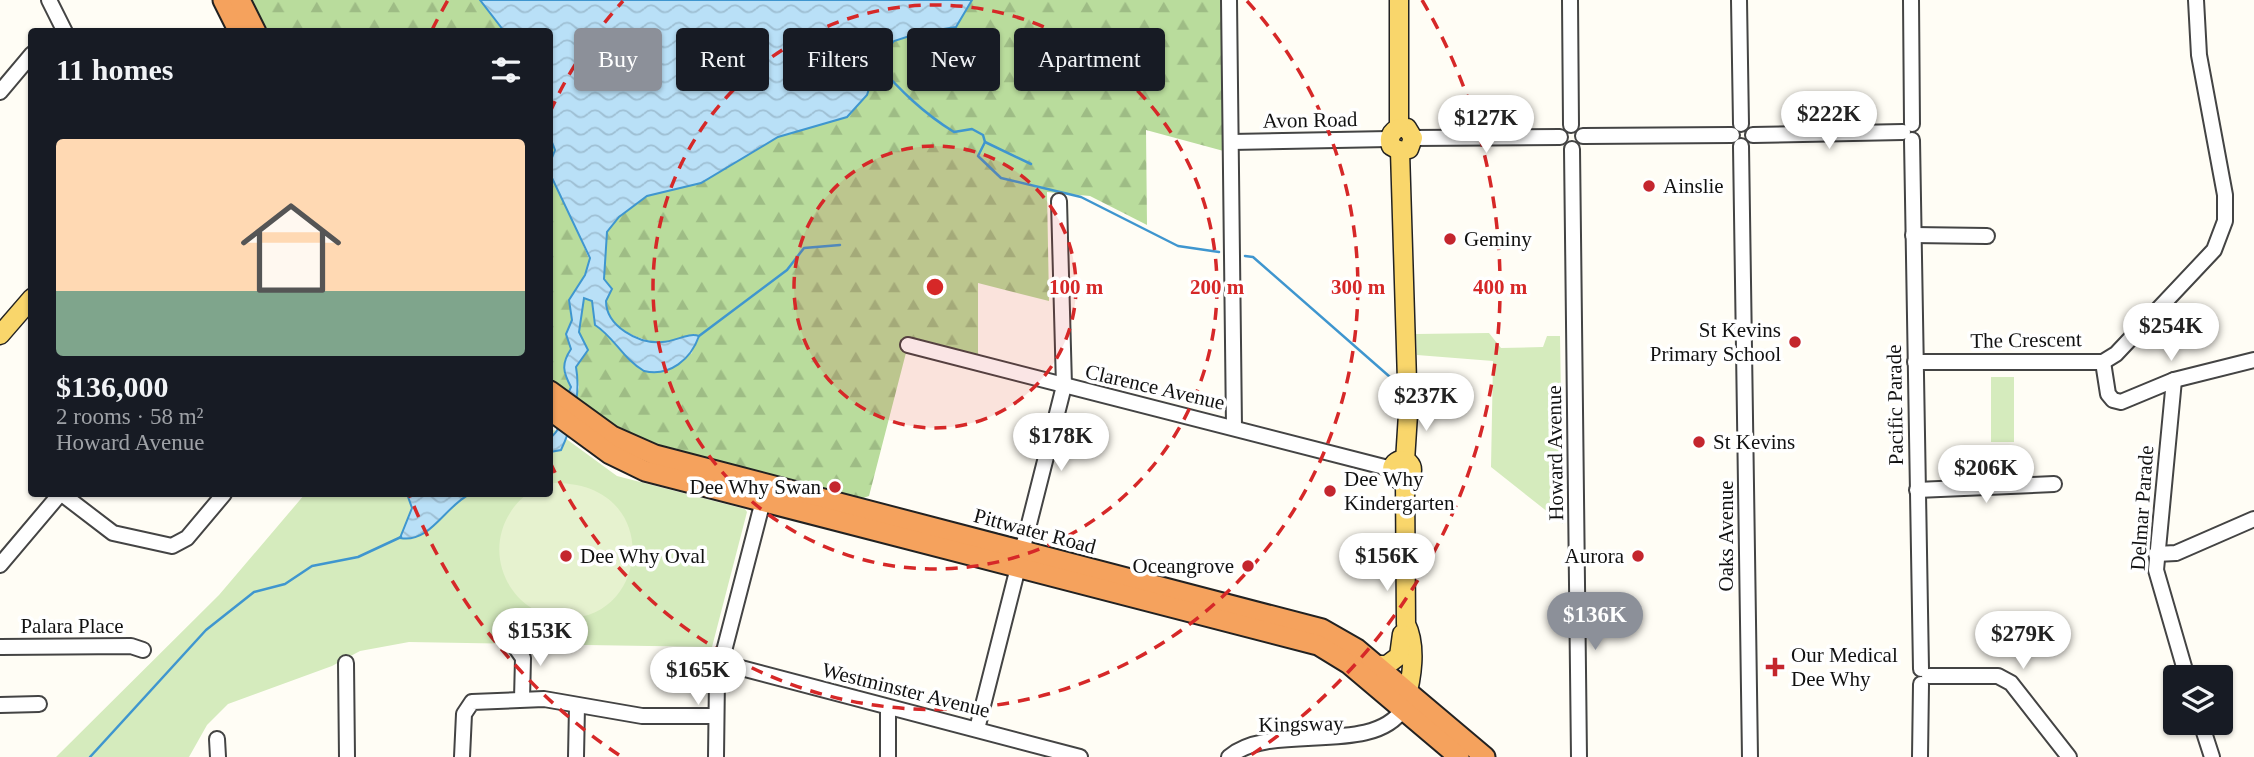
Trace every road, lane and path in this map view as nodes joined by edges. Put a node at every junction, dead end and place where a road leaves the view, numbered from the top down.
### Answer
1 (49, 0) edge
2 (223, 0) edge
3 (240, 0) edge
4 (1229, 0) edge
5 (1399, 0) edge
6 (1570, 0) edge
7 (1739, 0) edge
8 (1911, 0) edge
9 (2196, 0) edge
10 (58, 28) edge
11 (237, 28) edge
12 (254, 28) edge
13 (28, 59) edge
14 (0, 92) edge
15 (1571, 125) junction
16 (1909, 132) junction
17 (1738, 135) junction
18 (1583, 136) junction
19 (1560, 137) junction
20 (1400, 139) junction
21 (1231, 142) junction
22 (1572, 149) junction
23 (1059, 201) dead end
24 (1913, 235) junction
25 (1987, 236) dead end
26 (28, 303) edge
27 (0, 335) edge
28 (908, 345) dead end
29 (2254, 360) edge
30 (1915, 362) junction
31 (2104, 362) junction
32 (2175, 380) junction
33 (1064, 386) junction
34 (555, 405) edge
35 (1234, 427) junction
36 (1401, 470) junction
37 (2054, 484) dead end
38 (1917, 490) junction
39 (765, 493) junction
40 (58, 497) edge
41 (65, 497) edge
42 (221, 497) edge
43 (2254, 519) edge
44 (2157, 554) junction
45 (1021, 559) junction
46 (0, 565) edge
47 (1406, 624) junction
48 (0, 647) edge
49 (516, 648) dead end
50 (143, 650) dead end
51 (346, 663) dead end
52 (722, 663) junction
53 (1377, 665) junction
54 (2183, 665) edge
55 (1924, 676) junction
56 (523, 699) junction
57 (1406, 700) junction
58 (39, 704) dead end
59 (0, 705) edge
60 (577, 706) junction
61 (888, 708) junction
62 (715, 716) junction
63 (977, 729) junction
64 (2205, 735) edge
65 (217, 738) dead end
66 (1057, 754) edge
67 (218, 757) edge
68 (346, 757) edge
69 (463, 757) edge
70 (576, 757) edge
71 (716, 757) edge
72 (888, 757) edge
73 (1080, 757) edge
74 (1229, 757) edge
75 (1459, 757) edge
76 (1485, 757) edge
77 (1579, 757) edge
78 (1750, 757) edge
79 (1920, 757) edge
80 (2069, 757) edge
81 (2212, 757) edge

1 - 10 street
2 - 11 highway
3 - 12 highway
4 - 21 street
5 - 20 main road
6 - 15 street
7 - 17 street, Oaks Avenue
8 - 16 street, Pacific Parade
9 - 31 street, The Crescent
13 - 14 street
15 - 18 street
15 - 19 street
16 - 17 street
16 - 24 street, Pacific Parade
17 - 18 street
17 - 78 street, Oaks Avenue
18 - 22 street
19 - 20 street, Avon Road
19 - 22 street
20 - 21 street, Avon Road
20 - 36 main road
21 - 35 street
22 - 77 street, Howard Avenue
23 - 33 street
24 - 25 street
24 - 30 street, Pacific Parade
26 - 27 main road
28 - 33 street, Clarence Avenue
29 - 32 street
30 - 31 street, The Crescent
30 - 38 street, Pacific Parade
31 - 32 street
32 - 44 street, Delmar Parade
33 - 35 street, Clarence Avenue
33 - 45 street
34 - 39 highway, Pittwater Road
35 - 36 street, Clarence Avenue
36 - 47 main road
37 - 38 street
38 - 55 street, Pacific Parade
39 - 45 highway, Pittwater Road
39 - 52 street
40 - 46 street
41 - 42 street
43 - 44 street
44 - 54 street, Delmar Parade
45 - 53 highway, Pittwater Road
45 - 57 highway, Pittwater Road
45 - 63 street
47 - 53 main road
47 - 57 main road
48 - 50 street, Palara Place
49 - 56 street
51 - 68 street
52 - 61 street, Westminster Avenue
52 - 62 street
53 - 57 highway, Pittwater Road
55 - 79 street, Pacific Parade
55 - 80 street
56 - 60 street
56 - 69 street
57 - 74 street, Kingsway
57 - 75 highway, Pittwater Road
57 - 76 highway, Pittwater Road
58 - 59 street
60 - 62 street
60 - 70 street
61 - 63 street, Westminster Avenue
61 - 72 street
62 - 71 street
63 - 66 street, Westminster Avenue
64 - 81 street
65 - 67 street
66 - 73 street, Westminster Avenue

